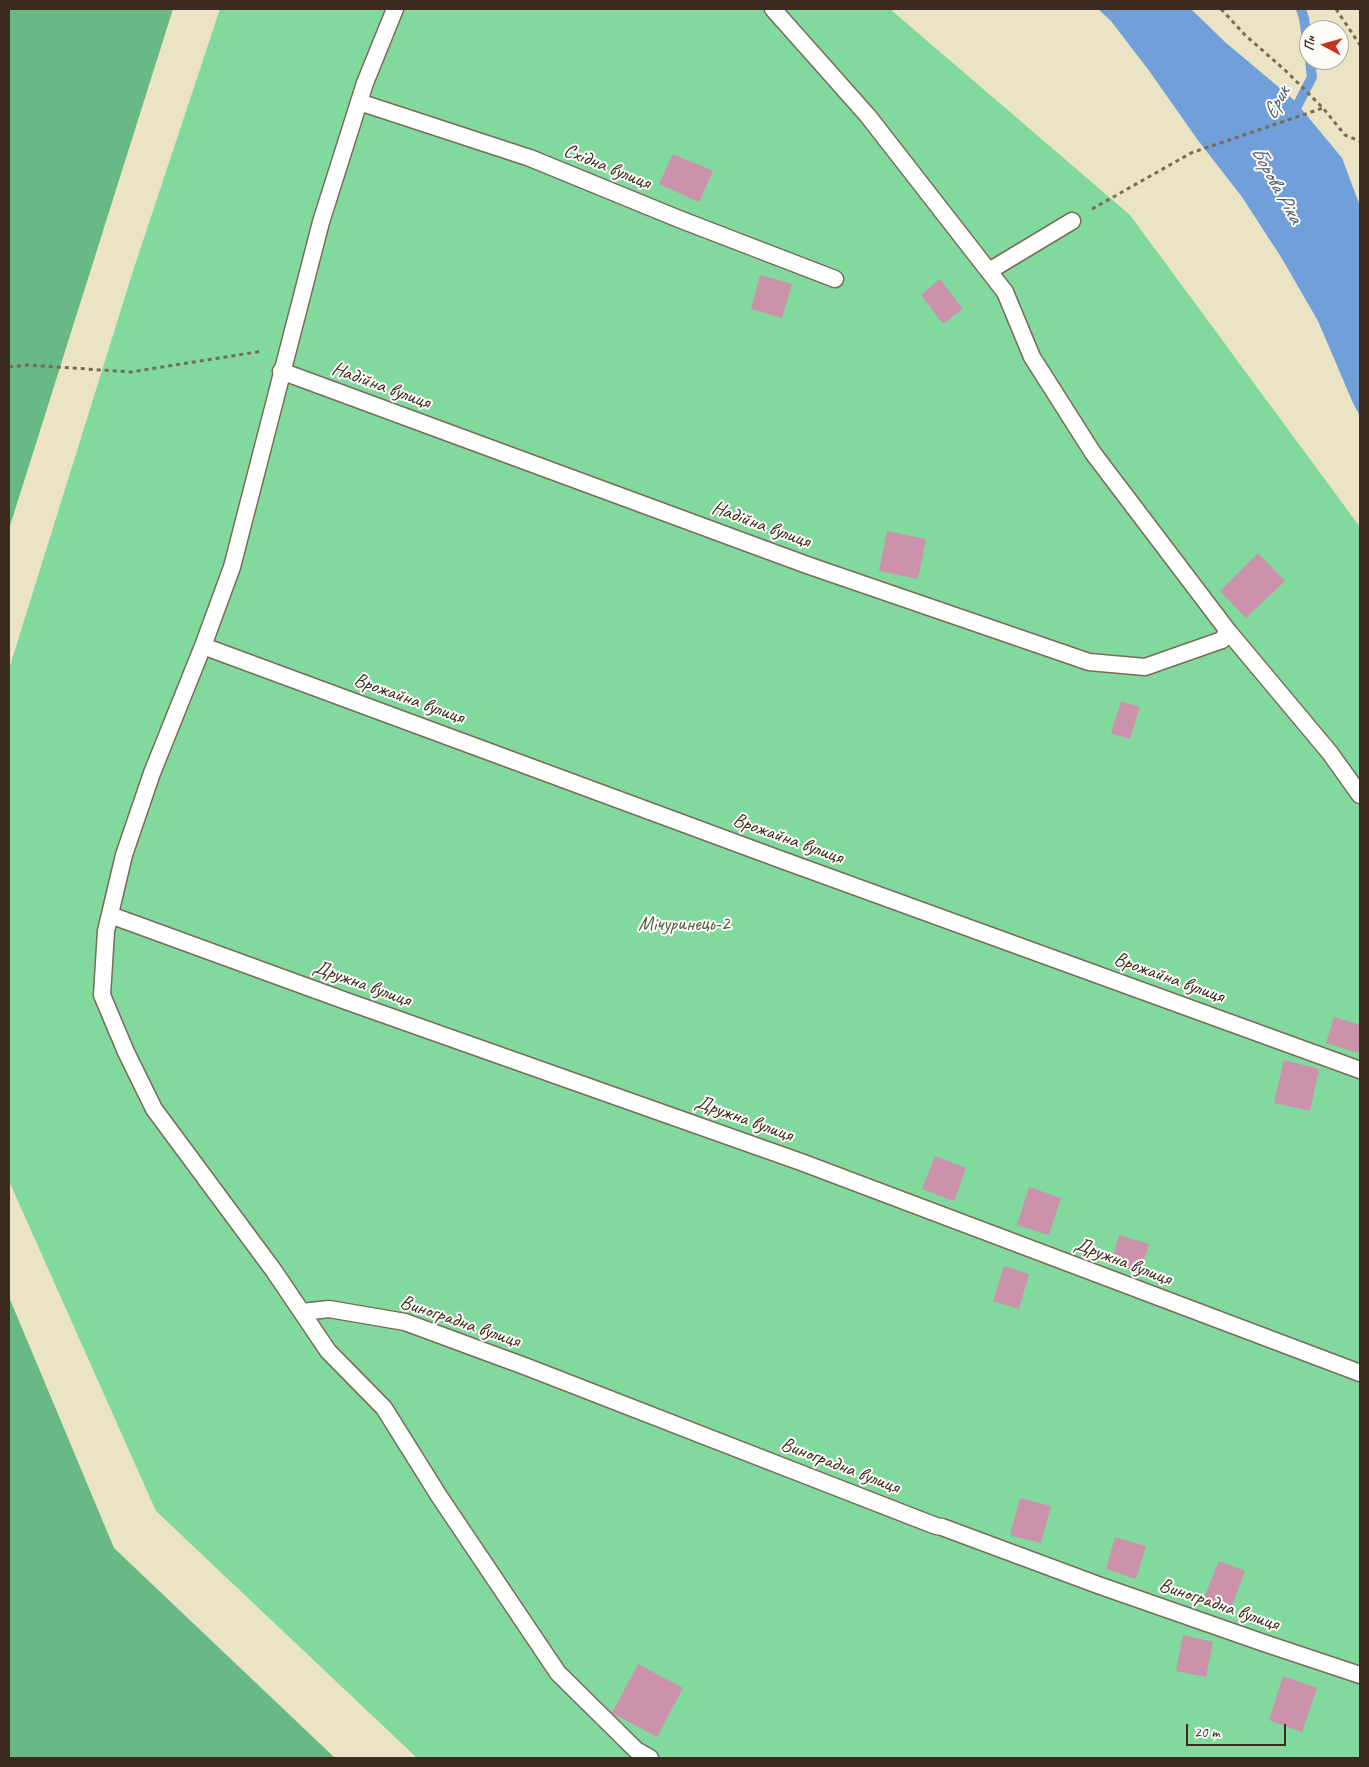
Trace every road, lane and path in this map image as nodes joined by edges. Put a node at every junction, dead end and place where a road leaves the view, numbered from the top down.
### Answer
1 (395, 9) edge
2 (773, 9) edge
3 (1222, 9) edge
4 (1336, 9) edge
5 (1360, 45) edge
6 (359, 102) junction
7 (1324, 108) junction
8 (1360, 141) edge
9 (1072, 221) joint
10 (989, 271) junction
11 (835, 279) dead end
12 (288, 347) junction
13 (9, 367) edge
14 (281, 371) junction
15 (1228, 631) junction
16 (203, 646) junction
17 (1360, 794) edge
18 (110, 915) junction
19 (1360, 1070) edge
20 (302, 1312) junction
21 (1360, 1373) edge
22 (1360, 1675) edge
23 (650, 1758) edge

1 - 6 lane
2 - 10 lane
3 - 7 path
4 - 5 path
6 - 11 lane, Східна вулиця
6 - 12 lane
7 - 8 path
7 - 9 path
9 - 10 lane
10 - 15 lane
12 - 13 path
12 - 14 lane
14 - 15 lane, Надійна вулиця
14 - 16 lane
15 - 17 lane
16 - 18 lane
16 - 19 lane, Врожайна вулиця
18 - 20 lane
18 - 21 lane, Дружна вулиця
20 - 22 lane, Виноградна вулиця
20 - 23 lane

